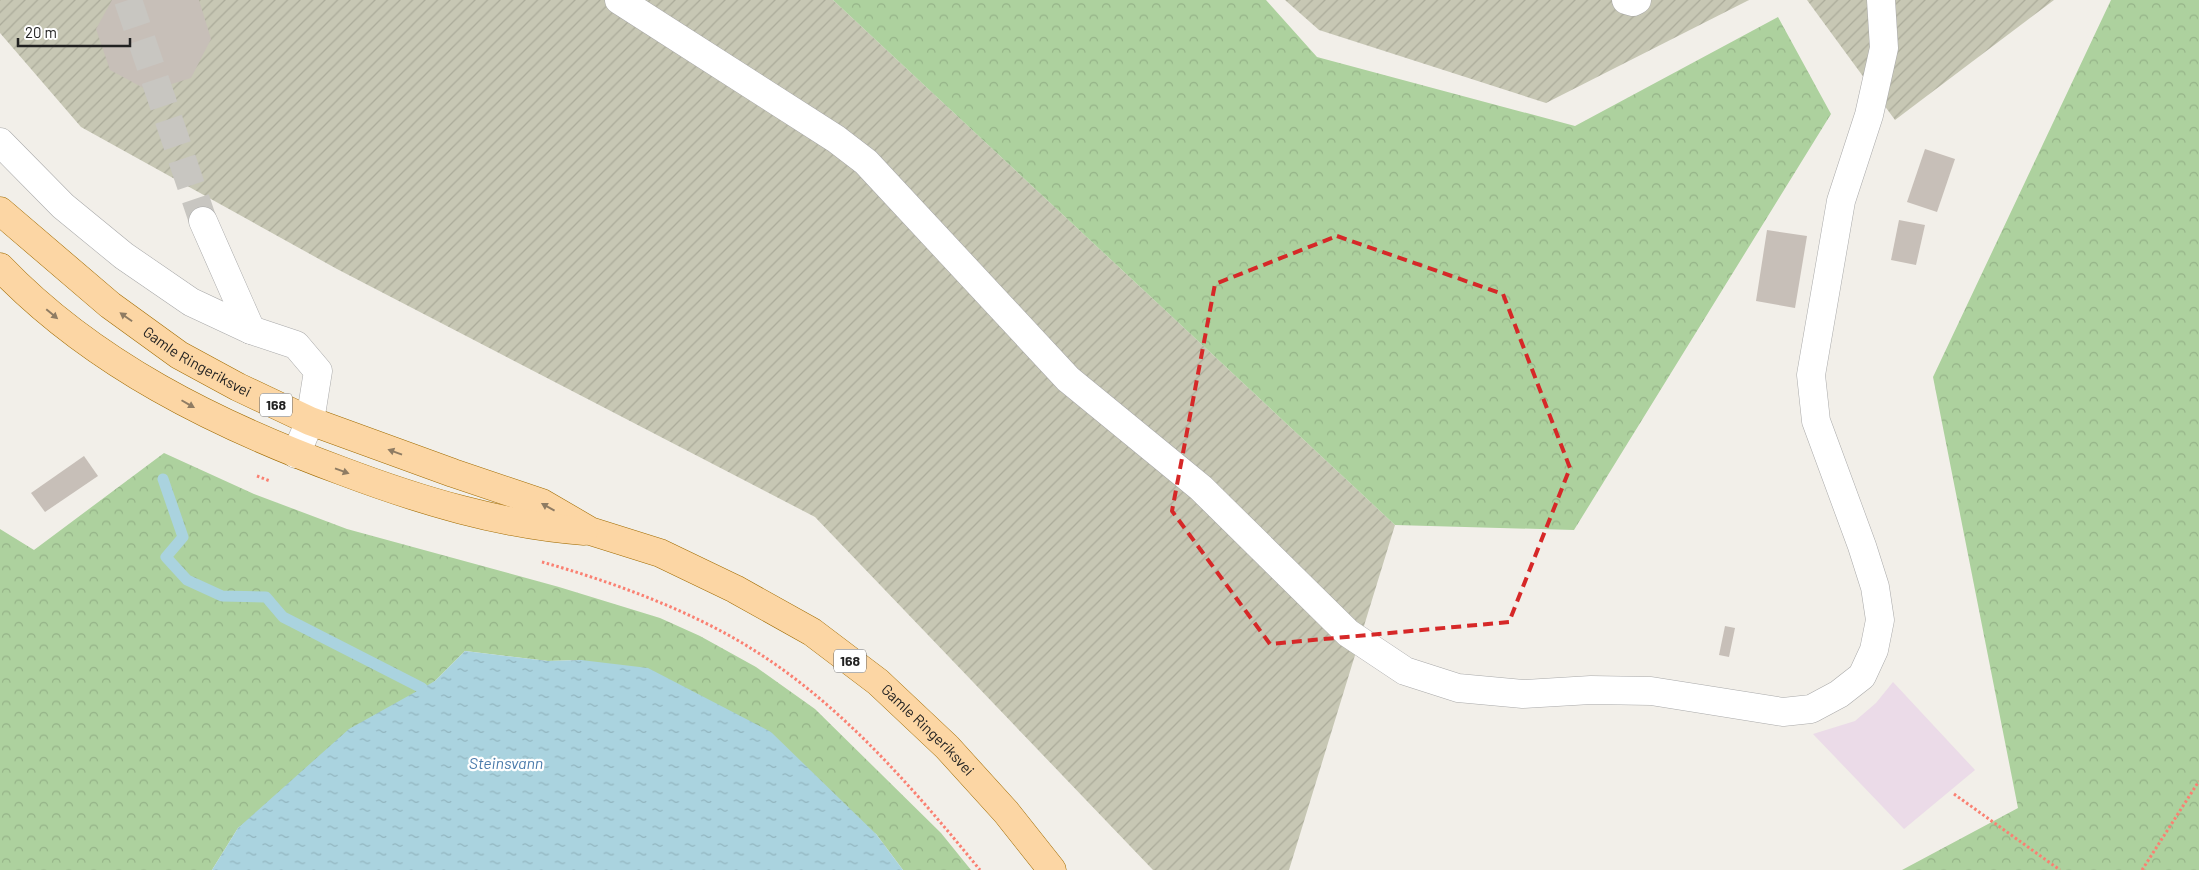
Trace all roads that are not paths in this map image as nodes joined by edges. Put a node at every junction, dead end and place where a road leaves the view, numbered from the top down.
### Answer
1 (619, 0) edge
2 (1626, 0) edge
3 (1637, 0) edge
4 (1881, 0) edge
5 (0, 142) edge
6 (0, 212) edge
7 (203, 220) tunnel mouth
8 (0, 267) edge
9 (251, 330) junction
10 (310, 421) junction
11 (296, 454) junction
12 (590, 531) junction
13 (1052, 870) edge

1 - 4 lane
2 - 3 lane
5 - 9 lane
10 -> 6 main road, Gamle Ringeriksvei / 168
7 - 9 lane
8 -> 11 main road, Gamle Ringeriksvei / 168
9 - 10 lane
10 - 11 lane
12 -> 10 main road, Gamle Ringeriksvei / 168
11 -> 12 main road, Gamle Ringeriksvei / 168
12 - 13 main road, Gamle Ringeriksvei / 168

